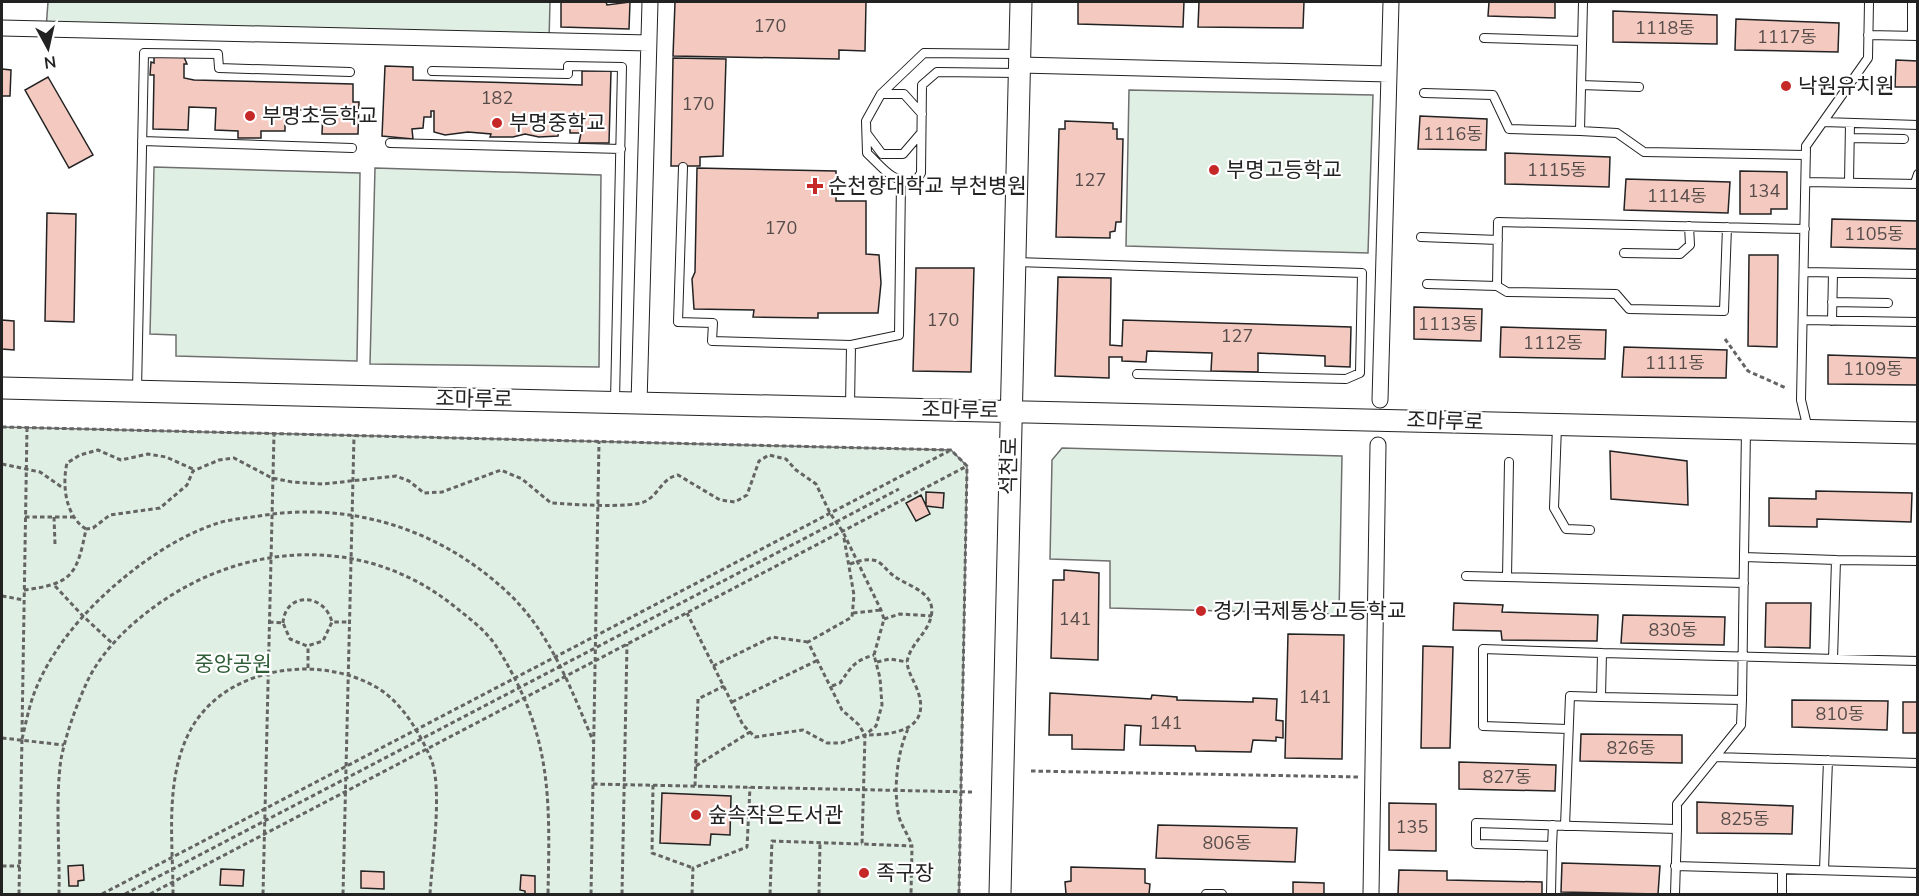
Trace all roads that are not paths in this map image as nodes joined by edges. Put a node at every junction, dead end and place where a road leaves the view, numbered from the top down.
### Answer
1 (650, 2) edge
2 (1022, 2) edge
3 (1391, 2) edge
4 (1583, 2) edge
5 (1869, 2) edge
6 (1912, 2) edge
7 (1915, 20) edge
8 (2, 28) edge
9 (1868, 35) junction
10 (1915, 36) edge
11 (1484, 38) dead end
12 (1582, 41) junction
13 (649, 44) junction
14 (1020, 64) junction
15 (432, 71) dead end
16 (350, 72) dead end
17 (1389, 74) junction
18 (1581, 85) junction
19 (1639, 87) dead end
20 (1424, 93) dead end
21 (881, 94) junction
22 (922, 114) junction
23 (1823, 122) junction
24 (1850, 123) junction
25 (1917, 125) edge
26 (1580, 131) junction
27 (866, 133) junction
28 (921, 133) junction
29 (1850, 138) junction
30 (1904, 139) dead end
31 (142, 141) junction
32 (390, 143) dead end
33 (352, 148) dead end
34 (621, 149) junction
35 (1806, 155) junction
36 (683, 167) dead end
37 (1917, 174) edge
38 (901, 182) junction
39 (1806, 182) junction
40 (1849, 182) junction
41 (1916, 183) edge
42 (1689, 226) junction
43 (1727, 227) junction
44 (1805, 229) junction
45 (1421, 237) dead end
46 (1498, 240) junction
47 (1624, 253) dead end
48 (1015, 262) junction
49 (1804, 272) junction
50 (1833, 273) junction
51 (1917, 274) edge
52 (1427, 284) dead end
53 (1497, 286) junction
54 (1832, 302) junction
55 (1888, 303) dead end
56 (1803, 320) junction
57 (1832, 321) junction
58 (1917, 322) edge
59 (850, 345) junction
60 (1137, 374) dead end
61 (2, 388) edge
62 (137, 392) junction
63 (1380, 400) dead end
64 (615, 402) junction
65 (639, 404) junction
66 (850, 408) junction
67 (1011, 411) junction
68 (1557, 424) junction
69 (1746, 429) junction
70 (1809, 430) junction
71 (1917, 433) edge
72 (1378, 445) dead end
73 (1509, 462) dead end
74 (1590, 530) dead end
75 (1744, 557) junction
76 (1836, 560) junction
77 (1917, 561) edge
78 (1466, 576) dead end
79 (1507, 577) junction
80 (1744, 583) junction
81 (1602, 653) junction
82 (1743, 657) junction
83 (1833, 659) junction
84 (1917, 661) edge
85 (1601, 697) junction
86 (1742, 700) junction
87 (1568, 729) junction
88 (1715, 757) junction
89 (1828, 760) junction
90 (1917, 763) edge
91 (1553, 825) junction
92 (1565, 826) junction
93 (1677, 829) junction
94 (1552, 846) junction
95 (1676, 866) junction
96 (1782, 869) junction
97 (1824, 870) junction
98 (1917, 873) edge
99 (1000, 894) edge
100 (1206, 894) edge
101 (1222, 894) edge
102 (1371, 894) edge
103 (1551, 894) edge
104 (1675, 894) edge
105 (1782, 894) edge

1 - 13 street
2 - 14 street, 석천로
3 - 17 street
4 - 12 lane
5 - 9 lane
6 - 7 lane
7 - 10 lane
8 - 13 street
9 - 10 lane
9 - 23 lane
11 - 12 lane
12 - 18 lane
13 - 65 street
14 - 17 street
14 - 21 lane
14 - 22 lane
14 - 48 street, 석천로
15 - 34 lane
16 - 31 lane
17 - 63 street
18 - 19 lane
18 - 26 lane
20 - 26 lane
21 - 22 lane
21 - 27 lane
22 - 28 lane
23 - 24 lane
23 - 35 lane
24 - 25 lane
24 - 29 lane
26 - 35 lane
27 - 28 lane
27 - 38 lane
28 - 38 lane
29 - 30 lane
29 - 40 lane
31 - 33 lane
31 - 62 lane
32 - 34 lane
34 - 64 lane
35 - 39 lane
36 - 59 lane
37 - 41 lane
38 - 59 lane
39 - 40 lane
39 - 44 lane
40 - 41 lane
42 - 43 lane
42 - 46 lane
42 - 47 lane
43 - 44 lane
43 - 53 lane
44 - 49 lane
45 - 46 lane
46 - 53 lane
48 - 60 lane
48 - 67 street, 석천로
49 - 50 lane
49 - 56 lane
50 - 51 lane
50 - 54 lane
52 - 53 lane
54 - 55 lane
54 - 57 lane
56 - 57 lane
56 - 70 lane
57 - 58 lane
59 - 66 lane
61 - 62 street, 조마루로
62 - 64 street, 조마루로
64 - 65 street, 조마루로
65 - 66 street, 조마루로
66 - 67 street, 조마루로
67 - 68 street, 조마루로
67 - 99 street, 석천로
68 - 69 street, 조마루로
68 - 74 lane
69 - 70 street, 조마루로
69 - 75 lane
70 - 71 street, 조마루로
72 - 102 street
73 - 79 lane
75 - 76 lane
75 - 80 lane
76 - 77 lane
76 - 83 lane
78 - 79 lane
79 - 80 lane
80 - 82 lane
81 - 82 lane
81 - 85 lane
81 - 87 lane
82 - 83 lane
82 - 86 lane
83 - 84 lane
85 - 86 lane
85 - 87 lane
86 - 88 lane
87 - 92 lane
88 - 89 lane
88 - 93 lane
89 - 90 lane
89 - 97 lane
91 - 92 lane
91 - 94 lane
91 - 94 lane
92 - 93 lane
93 - 95 lane
94 - 103 lane
95 - 96 lane
95 - 104 lane
96 - 97 lane
96 - 105 lane
97 - 98 lane
100 - 101 lane

